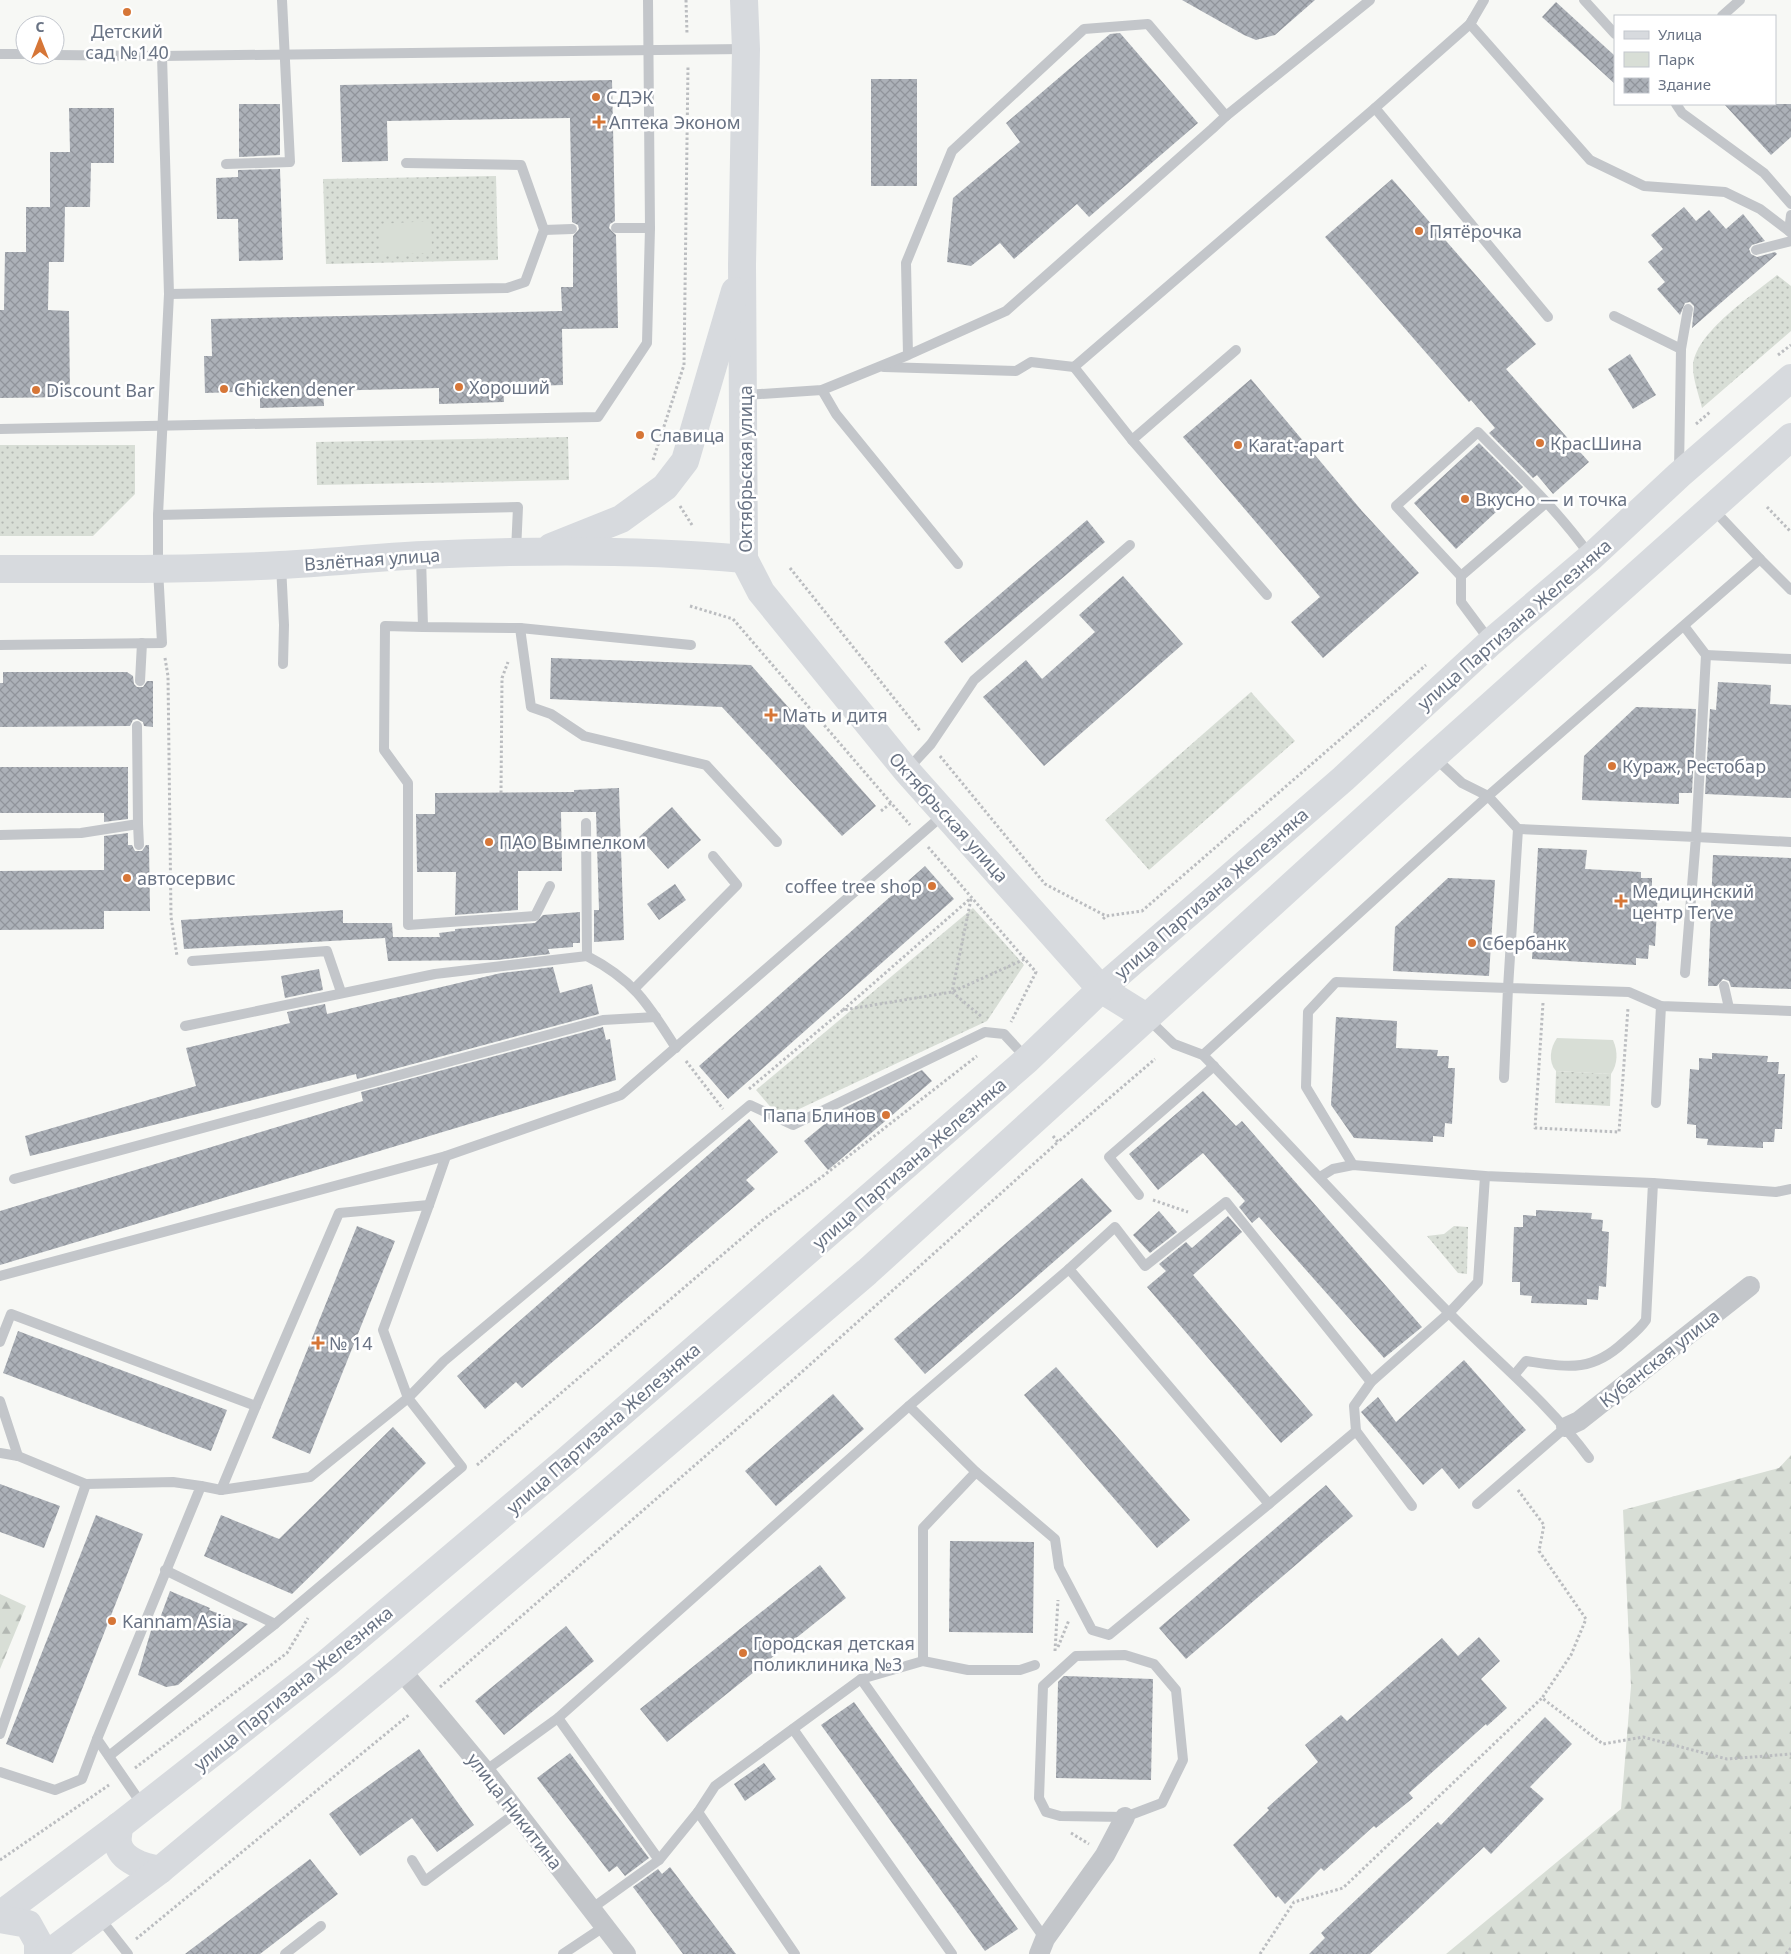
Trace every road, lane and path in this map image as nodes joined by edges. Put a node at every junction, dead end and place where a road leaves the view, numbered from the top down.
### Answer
1 (282, 0) edge
2 (648, 0) edge
3 (686, 0) edge
4 (744, 0) edge
5 (1370, 0) edge
6 (1484, 0) edge
7 (1584, 0) edge
8 (1740, 0) edge
9 (1723, 15) edge
10 (1470, 24) junction
11 (1614, 33) edge
12 (746, 49) junction
13 (648, 50) junction
14 (688, 50) junction
15 (0, 54) edge
16 (15, 54) edge
17 (65, 54) edge
18 (283, 55) junction
19 (162, 56) junction
20 (1677, 105) edge
21 (1375, 108) junction
22 (1226, 116) junction
23 (406, 163) dead end
24 (226, 164) dead end
25 (1791, 204) edge
26 (1791, 215) edge
27 (616, 228) dead end
28 (650, 228) junction
29 (572, 229) dead end
30 (544, 230) junction
31 (1790, 235) edge
32 (1756, 250) dead end
33 (742, 265) junction
34 (169, 294) junction
35 (1688, 309) dead end
36 (1614, 316) dead end
37 (1548, 317) dead end
38 (1791, 345) edge
39 (1681, 349) junction
40 (1236, 350) dead end
41 (908, 355) junction
42 (880, 366) junction
43 (1074, 367) junction
44 (1784, 368) edge
45 (822, 390) junction
46 (745, 395) junction
47 (1717, 407) dead end
48 (164, 425) junction
49 (0, 429) edge
50 (1791, 437) edge
51 (1679, 438) junction
52 (1132, 440) junction
53 (652, 462) dead end
54 (1679, 476) junction
55 (677, 502) dead end
56 (1546, 502) junction
57 (1712, 507) junction
58 (1767, 507) dead end
59 (158, 515) junction
60 (692, 525) dead end
61 (1791, 532) edge
62 (1130, 545) dead end
63 (528, 551) junction
64 (421, 555) junction
65 (1591, 557) junction
66 (744, 559) junction
67 (1760, 559) junction
68 (958, 564) dead end
69 (281, 565) junction
70 (0, 569) edge
71 (158, 569) junction
72 (1460, 576) junction
73 (1791, 590) edge
74 (1267, 595) dead end
75 (690, 606) dead end
76 (423, 626) junction
77 (1684, 626) junction
78 (520, 628) junction
79 (162, 642) junction
80 (1490, 642) junction
81 (142, 643) junction
82 (0, 645) edge
83 (691, 645) dead end
84 (1706, 655) junction
85 (1791, 659) edge
86 (1432, 660) dead end
87 (283, 664) dead end
88 (140, 681) dead end
89 (137, 726) dead end
90 (1434, 756) junction
91 (906, 770) junction
92 (501, 793) dead end
93 (1488, 796) junction
94 (891, 803) junction
95 (882, 811) dead end
96 (945, 812) junction
97 (586, 823) dead end
98 (138, 824) junction
99 (1518, 828) junction
100 (0, 835) edge
101 (919, 836) junction
102 (1696, 838) junction
103 (776, 842) dead end
104 (1791, 842) edge
105 (139, 845) dead end
106 (713, 856) dead end
107 (550, 886) dead end
108 (972, 898) junction
109 (1103, 919) dead end
110 (175, 949) dead end
111 (586, 956) junction
112 (1025, 959) junction
113 (192, 961) dead end
114 (1685, 973) dead end
115 (1724, 986) dead end
116 (635, 988) junction
117 (1508, 988) junction
118 (1544, 988) junction
119 (1101, 989) junction
120 (341, 992) junction
121 (952, 992) junction
122 (1629, 992) junction
123 (1661, 1006) junction
124 (1729, 1008) junction
125 (842, 1010) junction
126 (1791, 1011) edge
127 (656, 1017) junction
128 (1146, 1017) junction
129 (987, 1021) dead end
130 (185, 1026) dead end
131 (1004, 1034) junction
132 (676, 1048) junction
133 (1203, 1055) junction
134 (1155, 1059) dead end
135 (1028, 1060) junction
136 (1214, 1066) junction
137 (1504, 1078) dead end
138 (746, 1091) dead end
139 (1656, 1103) dead end
140 (731, 1104) dead end
141 (1049, 1132) dead end
142 (1058, 1142) junction
143 (446, 1156) junction
144 (1353, 1165) junction
145 (1485, 1176) junction
146 (1320, 1177) junction
147 (14, 1179) dead end
148 (1652, 1183) junction
149 (1791, 1189) edge
150 (1138, 1195) joint
151 (429, 1205) junction
152 (1205, 1218) junction
153 (1069, 1269) junction
154 (0, 1276) edge
155 (1750, 1286) dead end
156 (1449, 1313) junction
157 (0, 1342) edge
158 (1515, 1374) junction
159 (1370, 1382) junction
160 (408, 1398) junction
161 (0, 1401) edge
162 (256, 1406) junction
163 (909, 1406) junction
164 (1566, 1427) junction
165 (1356, 1431) junction
166 (0, 1453) edge
167 (18, 1456) junction
168 (1590, 1458) dead end
169 (472, 1470) dead end
170 (976, 1472) junction
171 (86, 1484) junction
172 (201, 1486) junction
173 (221, 1490) junction
174 (1524, 1496) dead end
175 (1269, 1504) junction
176 (1477, 1504) dead end
177 (1412, 1506) dead end
178 (1059, 1567) junction
179 (165, 1570) junction
180 (1076, 1603) junction
181 (311, 1614) dead end
182 (275, 1624) junction
183 (1057, 1650) junction
184 (1052, 1655) dead end
185 (922, 1661) junction
186 (1035, 1665) dead end
187 (401, 1670) junction
188 (861, 1679) junction
189 (440, 1688) dead end
190 (1542, 1698) junction
191 (410, 1714) dead end
192 (558, 1718) junction
193 (792, 1729) junction
194 (0, 1734) edge
195 (97, 1739) junction
196 (1791, 1754) edge
197 (109, 1756) junction
198 (485, 1771) junction
199 (0, 1772) edge
200 (123, 1776) junction
201 (144, 1806) junction
202 (517, 1812) junction
203 (698, 1812) junction
204 (1125, 1817) junction
205 (119, 1826) junction
206 (0, 1860) edge
207 (412, 1860) dead end
208 (660, 1860) junction
209 (160, 1870) junction
210 (591, 1909) junction
211 (0, 1917) edge
212 (98, 1917) junction
213 (321, 1926) dead end
214 (605, 1926) junction
215 (1042, 1946) edge
216 (1791, 1948) edge
217 (126, 1952) edge
218 (38, 1954) edge
219 (48, 1954) edge
220 (285, 1954) edge
221 (563, 1954) edge
222 (626, 1954) edge
223 (796, 1954) edge
224 (952, 1954) edge
225 (1260, 1954) edge
226 (1786, 1954) edge

1 - 18 lane
2 - 13 lane
3 - 14 path
4 - 12 main road, Октябрьская улица
5 - 22 lane
6 - 10 lane
7 - 11 lane
8 - 9 lane
10 - 21 lane
10 - 31 lane
12 - 14 lane
12 - 33 main road, Октябрьская улица
13 - 14 lane
13 - 18 lane
13 - 28 lane
14 - 53 path
15 - 16 lane
17 - 19 lane
18 - 19 lane
18 - 24 lane
19 - 34 lane
20 - 25 lane
21 - 37 lane
21 - 43 lane
22 - 41 lane
22 - 41 lane
23 - 30 lane
26 - 31 lane
27 - 28 lane
28 - 48 lane
29 - 30 lane
30 - 34 lane
31 - 32 lane
33 - 46 main road, Октябрьская улица
33 - 63 main road
34 - 48 lane
35 - 39 lane
36 - 39 lane
38 - 44 path
39 - 51 lane
40 - 52 lane
41 - 42 lane
42 - 43 lane
42 - 45 lane
43 - 52 lane
44 - 54 main road, улица Партизана Железняка
45 - 46 lane
45 - 68 lane
46 - 66 main road, Октябрьская улица
47 - 51 path
48 - 49 lane
48 - 59 lane
50 - 57 main road
51 - 54 lane
52 - 74 lane
54 - 65 main road, улица Партизана Железняка
55 - 60 path
56 - 65 lane
56 - 72 lane
56 - 72 lane
57 - 67 lane
57 - 90 main road
58 - 61 path
59 - 63 lane
59 - 71 lane
62 - 91 lane
63 - 64 main road, Взлётная улица
63 - 66 main road, Взлётная улица
64 - 69 main road, Взлётная улица
64 - 76 lane
65 - 80 main road, улица Партизана Железняка
66 - 91 main road, Октябрьская улица
67 - 73 lane
67 - 77 lane
69 - 71 main road, Взлётная улица
69 - 87 lane
70 - 71 main road, Взлётная улица
71 - 79 lane
72 - 80 lane
75 - 94 path
76 - 78 lane
76 - 107 lane
77 - 84 lane
77 - 93 lane
78 - 83 lane
78 - 92 path
78 - 103 lane
79 - 81 lane
79 - 110 path
80 - 119 main road, улица Партизана Железняка
81 - 82 lane
81 - 88 lane
84 - 85 lane
84 - 102 lane
86 - 109 path
89 - 98 lane
90 - 93 lane
90 - 128 main road
91 - 96 main road, Октябрьская улица
93 - 99 lane
93 - 133 lane
94 - 95 path
94 - 101 path
96 - 101 lane
96 - 119 main road, Октябрьская улица
97 - 111 lane
98 - 100 lane
98 - 105 lane
99 - 102 lane
99 - 117 lane
101 - 108 path
101 - 132 lane
102 - 104 lane
102 - 114 lane
106 - 116 lane
108 - 112 path
108 - 121 path
108 - 125 path
111 - 116 lane
111 - 120 lane
112 - 121 path
112 - 131 path
113 - 120 lane
115 - 124 lane
116 - 127 lane
117 - 118 lane
117 - 137 lane
117 - 144 lane
118 - 122 lane
118 - 122 path
119 - 128 main road, Октябрьская улица
119 - 135 main road, улица Партизана Железняка
120 - 130 lane
121 - 125 path
121 - 129 path
122 - 123 lane
123 - 124 lane
123 - 139 lane
124 - 126 lane
125 - 138 path
127 - 132 lane
127 - 147 lane
128 - 133 lane
128 - 187 main road
131 - 135 lane
131 - 160 lane
131 - 169 path
132 - 140 path
132 - 143 lane
133 - 136 lane
134 - 142 path
135 - 201 main road, улица Партизана Железняка
136 - 146 lane
136 - 150 lane
141 - 142 path
142 - 189 path
143 - 151 lane
143 - 154 lane
144 - 145 lane
144 - 146 lane
145 - 148 lane
145 - 156 lane
146 - 156 lane
148 - 149 lane
148 - 158 lane
150 - 152 path
151 - 160 lane
151 - 162 lane
152 - 153 lane
152 - 159 lane
153 - 163 lane
153 - 175 lane
155 - 164 street, Кубанская улица
156 - 158 lane
156 - 159 lane
157 - 162 lane
158 - 164 lane
159 - 165 lane
160 - 173 lane
160 - 182 lane
161 - 167 lane
162 - 173 lane
163 - 170 lane
163 - 192 lane
164 - 168 lane
164 - 176 lane
165 - 175 lane
165 - 177 lane
166 - 167 lane
167 - 171 lane
170 - 178 lane
170 - 185 lane
171 - 172 lane
171 - 194 lane
172 - 173 lane
172 - 179 lane
174 - 190 path
175 - 180 lane
178 - 180 lane
178 - 183 path
179 - 182 lane
179 - 195 lane
180 - 183 path
181 - 200 path
182 - 197 lane
183 - 184 path
185 - 186 lane
185 - 188 lane
187 - 198 street, улица Никитина
187 - 209 main road
188 - 193 lane
188 - 215 lane
190 - 196 path
190 - 225 path
191 - 217 path
192 - 198 lane
192 - 208 lane
193 - 203 lane
193 - 224 lane
195 - 197 lane
195 - 199 lane
197 - 200 lane
198 - 202 street, улица Никитина
200 - 201 lane
200 - 206 path
201 - 205 main road, улица Партизана Железняка
202 - 207 lane
202 - 210 street, улица Никитина
203 - 208 lane
203 - 223 lane
204 - 204 lane
204 - 215 street
205 - 209 main road
205 - 211 main road, улица Партизана Железняка
208 - 210 lane
209 - 212 main road
210 - 214 street, улица Никитина
211 - 218 main road
212 - 217 lane
212 - 219 main road
213 - 220 lane
214 - 221 lane
214 - 222 street, улица Никитина
216 - 226 path

